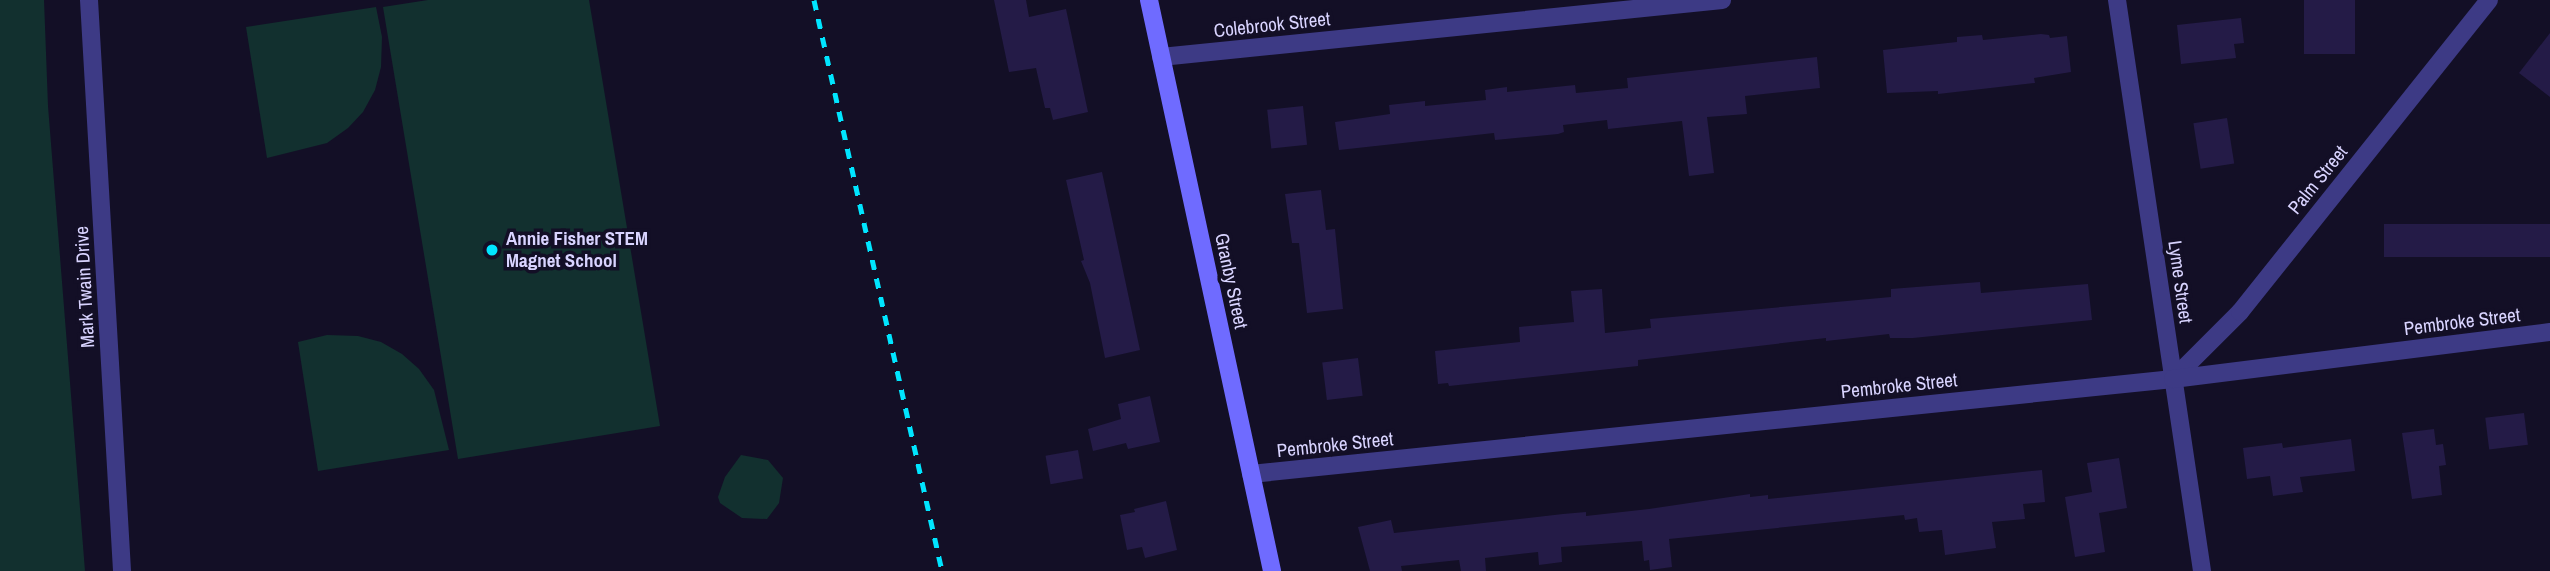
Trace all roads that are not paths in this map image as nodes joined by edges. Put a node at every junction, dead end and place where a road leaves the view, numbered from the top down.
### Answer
1 (89, 0) edge
2 (1149, 0) edge
3 (1722, 0) edge
4 (2117, 0) edge
5 (2489, 0) edge
6 (1161, 57) junction
7 (2550, 332) edge
8 (2173, 379) junction
9 (1251, 474) junction
10 (122, 571) edge
11 (1272, 571) edge
12 (2202, 571) edge

1 - 10 street, Mark Twain Drive
2 - 6 main road, Granby Street
3 - 6 street, Colebrook Street
4 - 8 street, Lyme Street
5 - 8 street, Palm Street
6 - 9 main road, Granby Street
7 - 8 street, Pembroke Street
8 - 9 street, Pembroke Street
8 - 12 street, Lyme Street
9 - 11 main road, Granby Street

